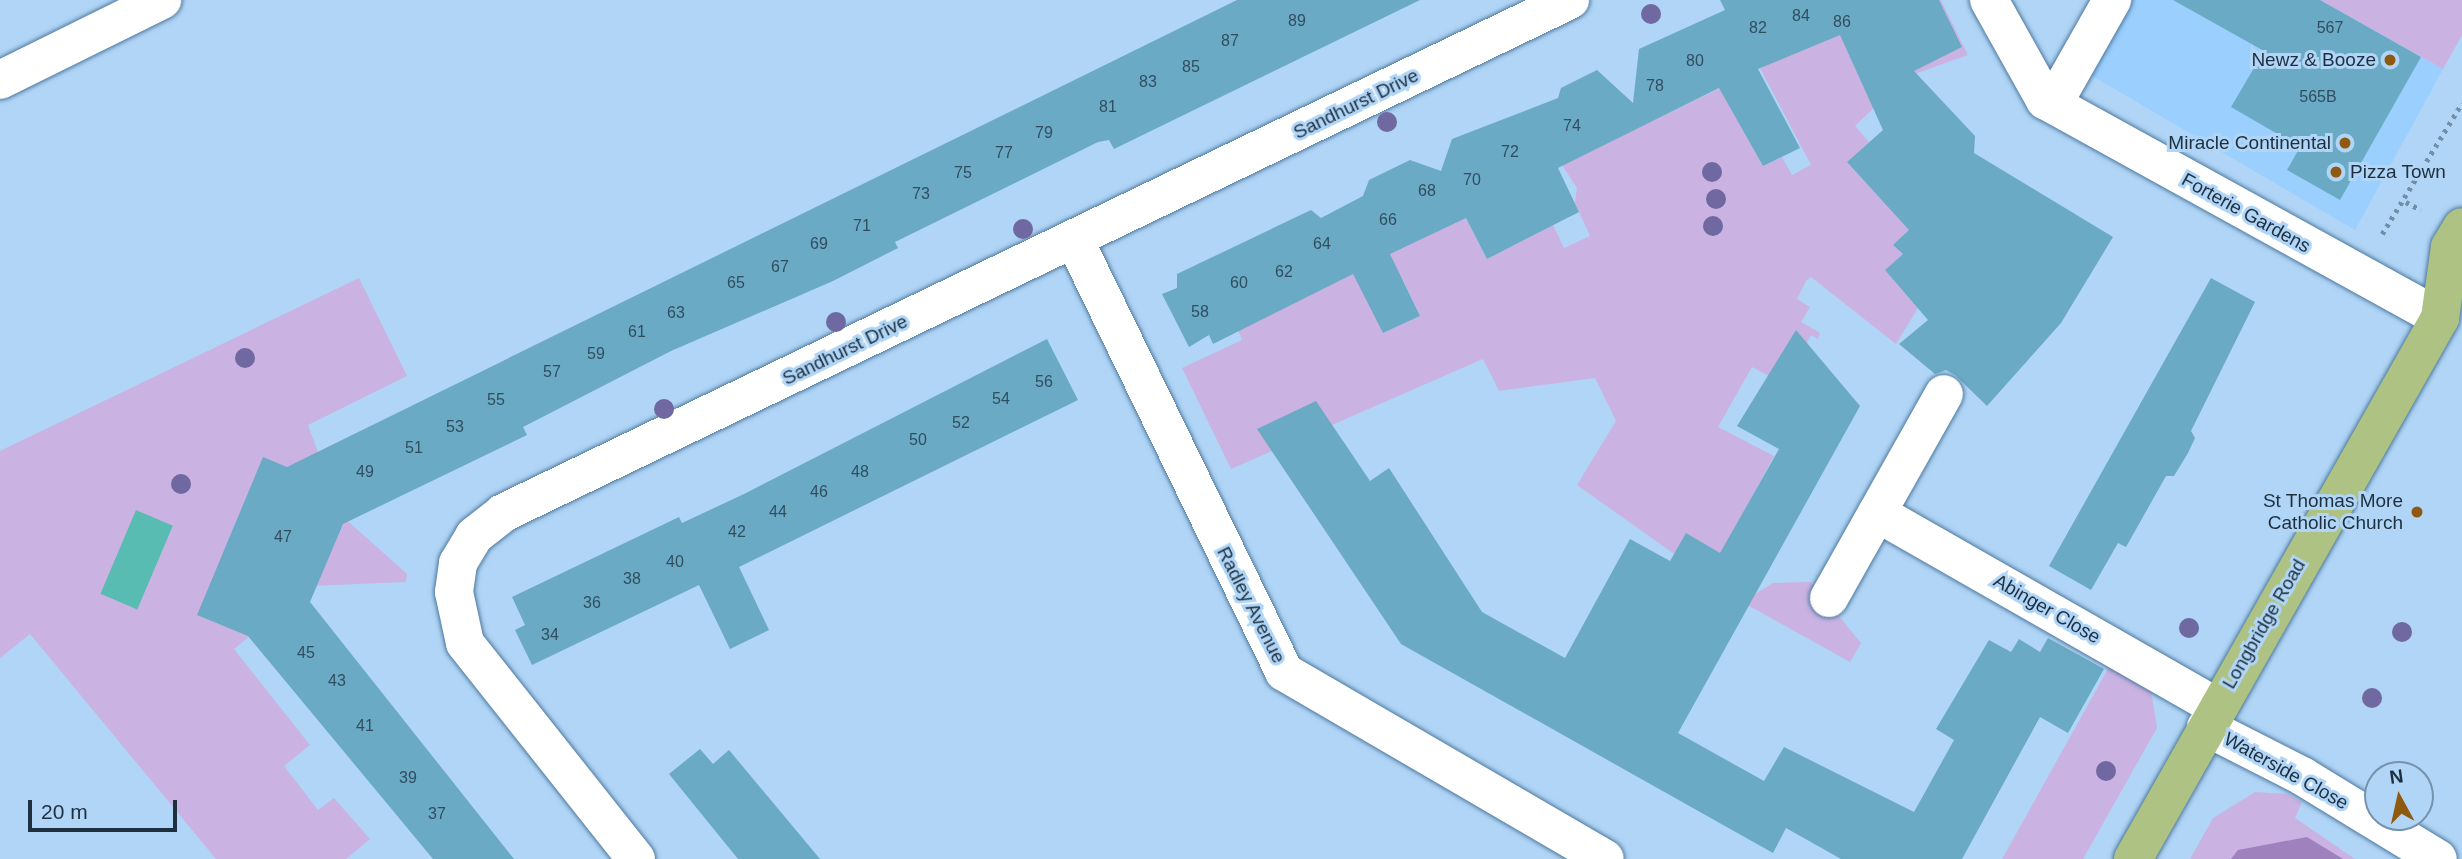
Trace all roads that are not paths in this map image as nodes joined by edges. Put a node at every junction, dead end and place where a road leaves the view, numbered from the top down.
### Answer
1 (162, 0) edge
2 (1570, 0) edge
3 (1989, 0) edge
4 (2112, 0) edge
5 (0, 80) edge
6 (2053, 104) junction
7 (2462, 227) edge
8 (1075, 241) junction
9 (2451, 312) edge
10 (1944, 394) dead end
11 (1877, 513) junction
12 (1829, 598) dead end
13 (2211, 717) junction
14 (636, 859) edge
15 (1605, 859) edge
16 (2133, 859) edge
17 (2438, 859) edge

1 - 5 street
2 - 8 street, Sandhurst Drive
3 - 6 street, Forterie Gardens
4 - 6 street
6 - 9 street, Forterie Gardens
7 - 9 main road, Longbridge Road
8 - 14 street, Sandhurst Drive
8 - 15 street, Radley Avenue
9 - 13 main road, Longbridge Road
10 - 11 street
11 - 12 street
11 - 13 street, Abinger Close
13 - 16 main road, Longbridge Road
13 - 17 street, Waterside Close

